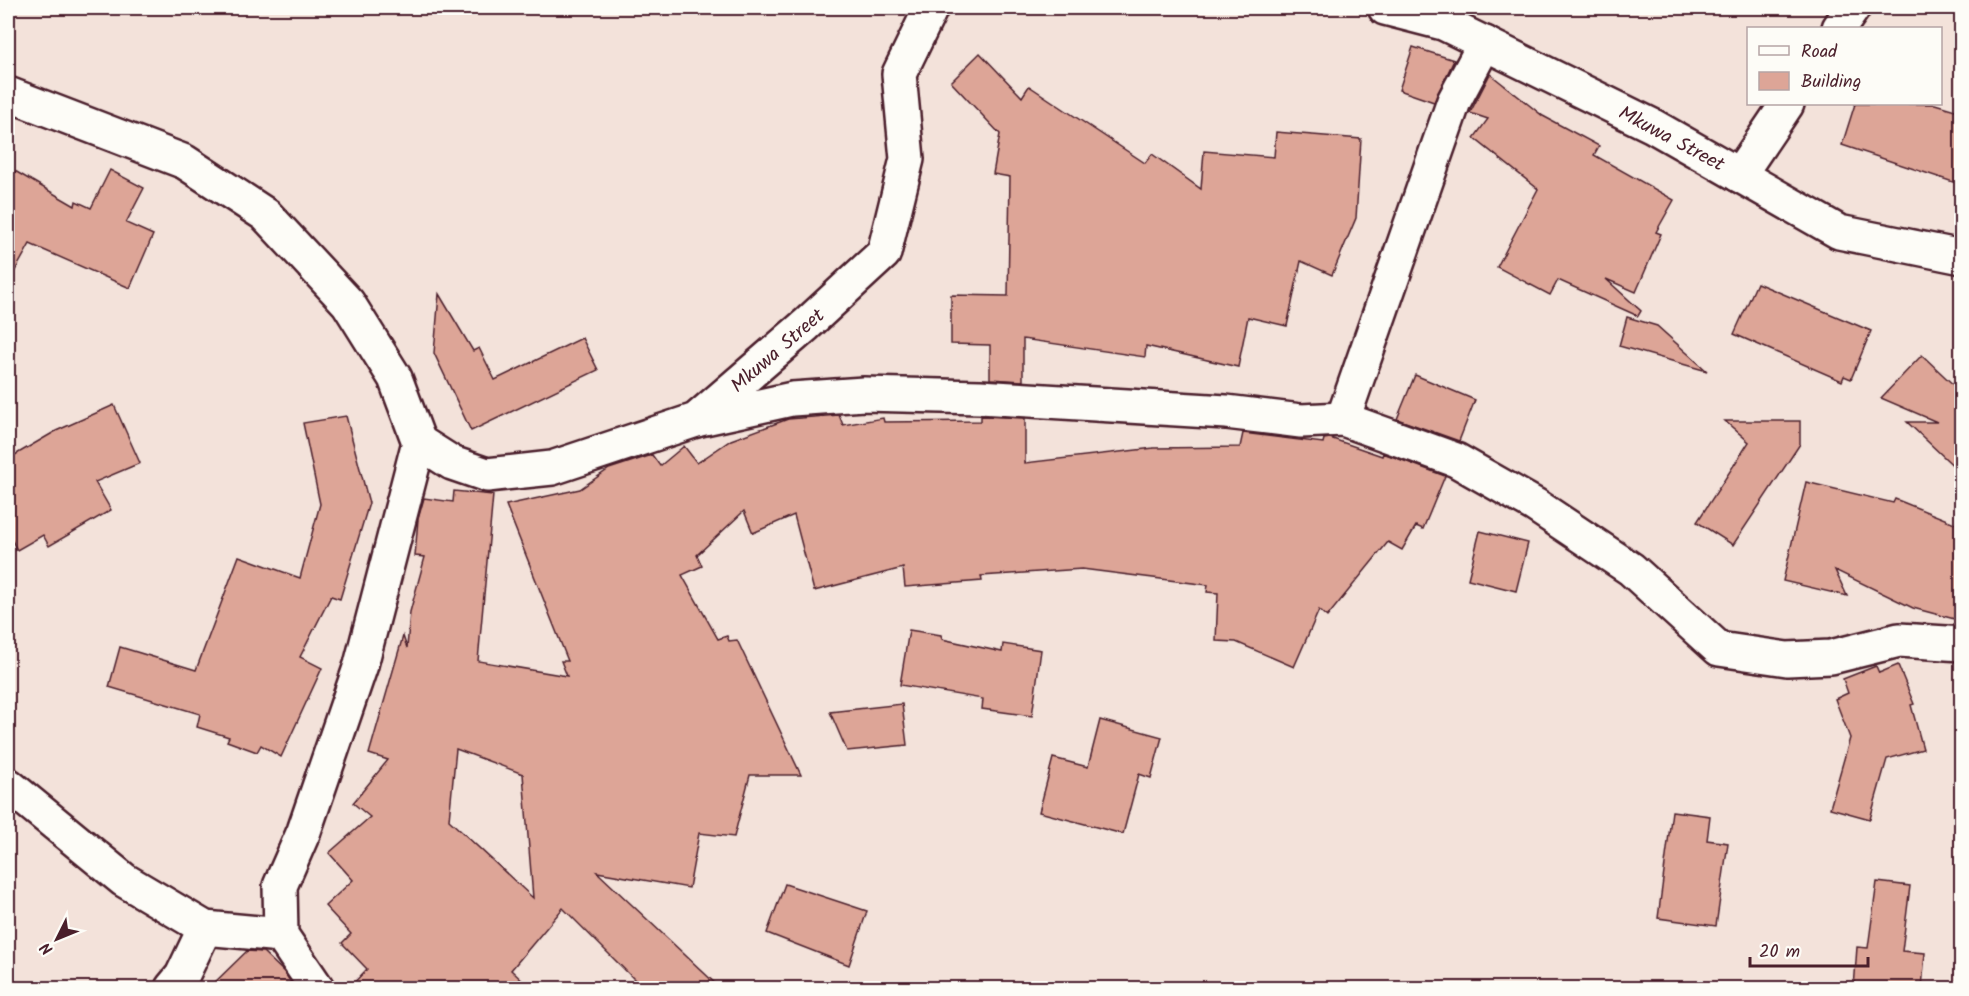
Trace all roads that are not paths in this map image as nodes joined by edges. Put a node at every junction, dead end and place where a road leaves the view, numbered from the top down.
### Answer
1 (931, 8) edge
2 (1386, 8) edge
3 (1853, 8) edge
4 (1840, 27) edge
5 (1485, 44) junction
6 (8, 94) edge
7 (1786, 105) edge
8 (1739, 175) junction
9 (1962, 257) edge
10 (1343, 419) junction
11 (696, 420) junction
12 (418, 442) junction
13 (1962, 644) edge
14 (8, 785) edge
15 (205, 928) junction
16 (281, 935) junction
17 (172, 988) edge
18 (317, 988) edge

1 - 11 street, Mkuwa Street
2 - 5 street, Mkuwa Street
3 - 4 street
5 - 8 street, Mkuwa Street
5 - 10 street
6 - 12 street
7 - 8 street
8 - 9 street, Mkuwa Street
10 - 11 street
10 - 13 street
11 - 12 street, Mkuwa Street
12 - 16 street
14 - 15 street
15 - 16 street
15 - 17 street
16 - 18 street

